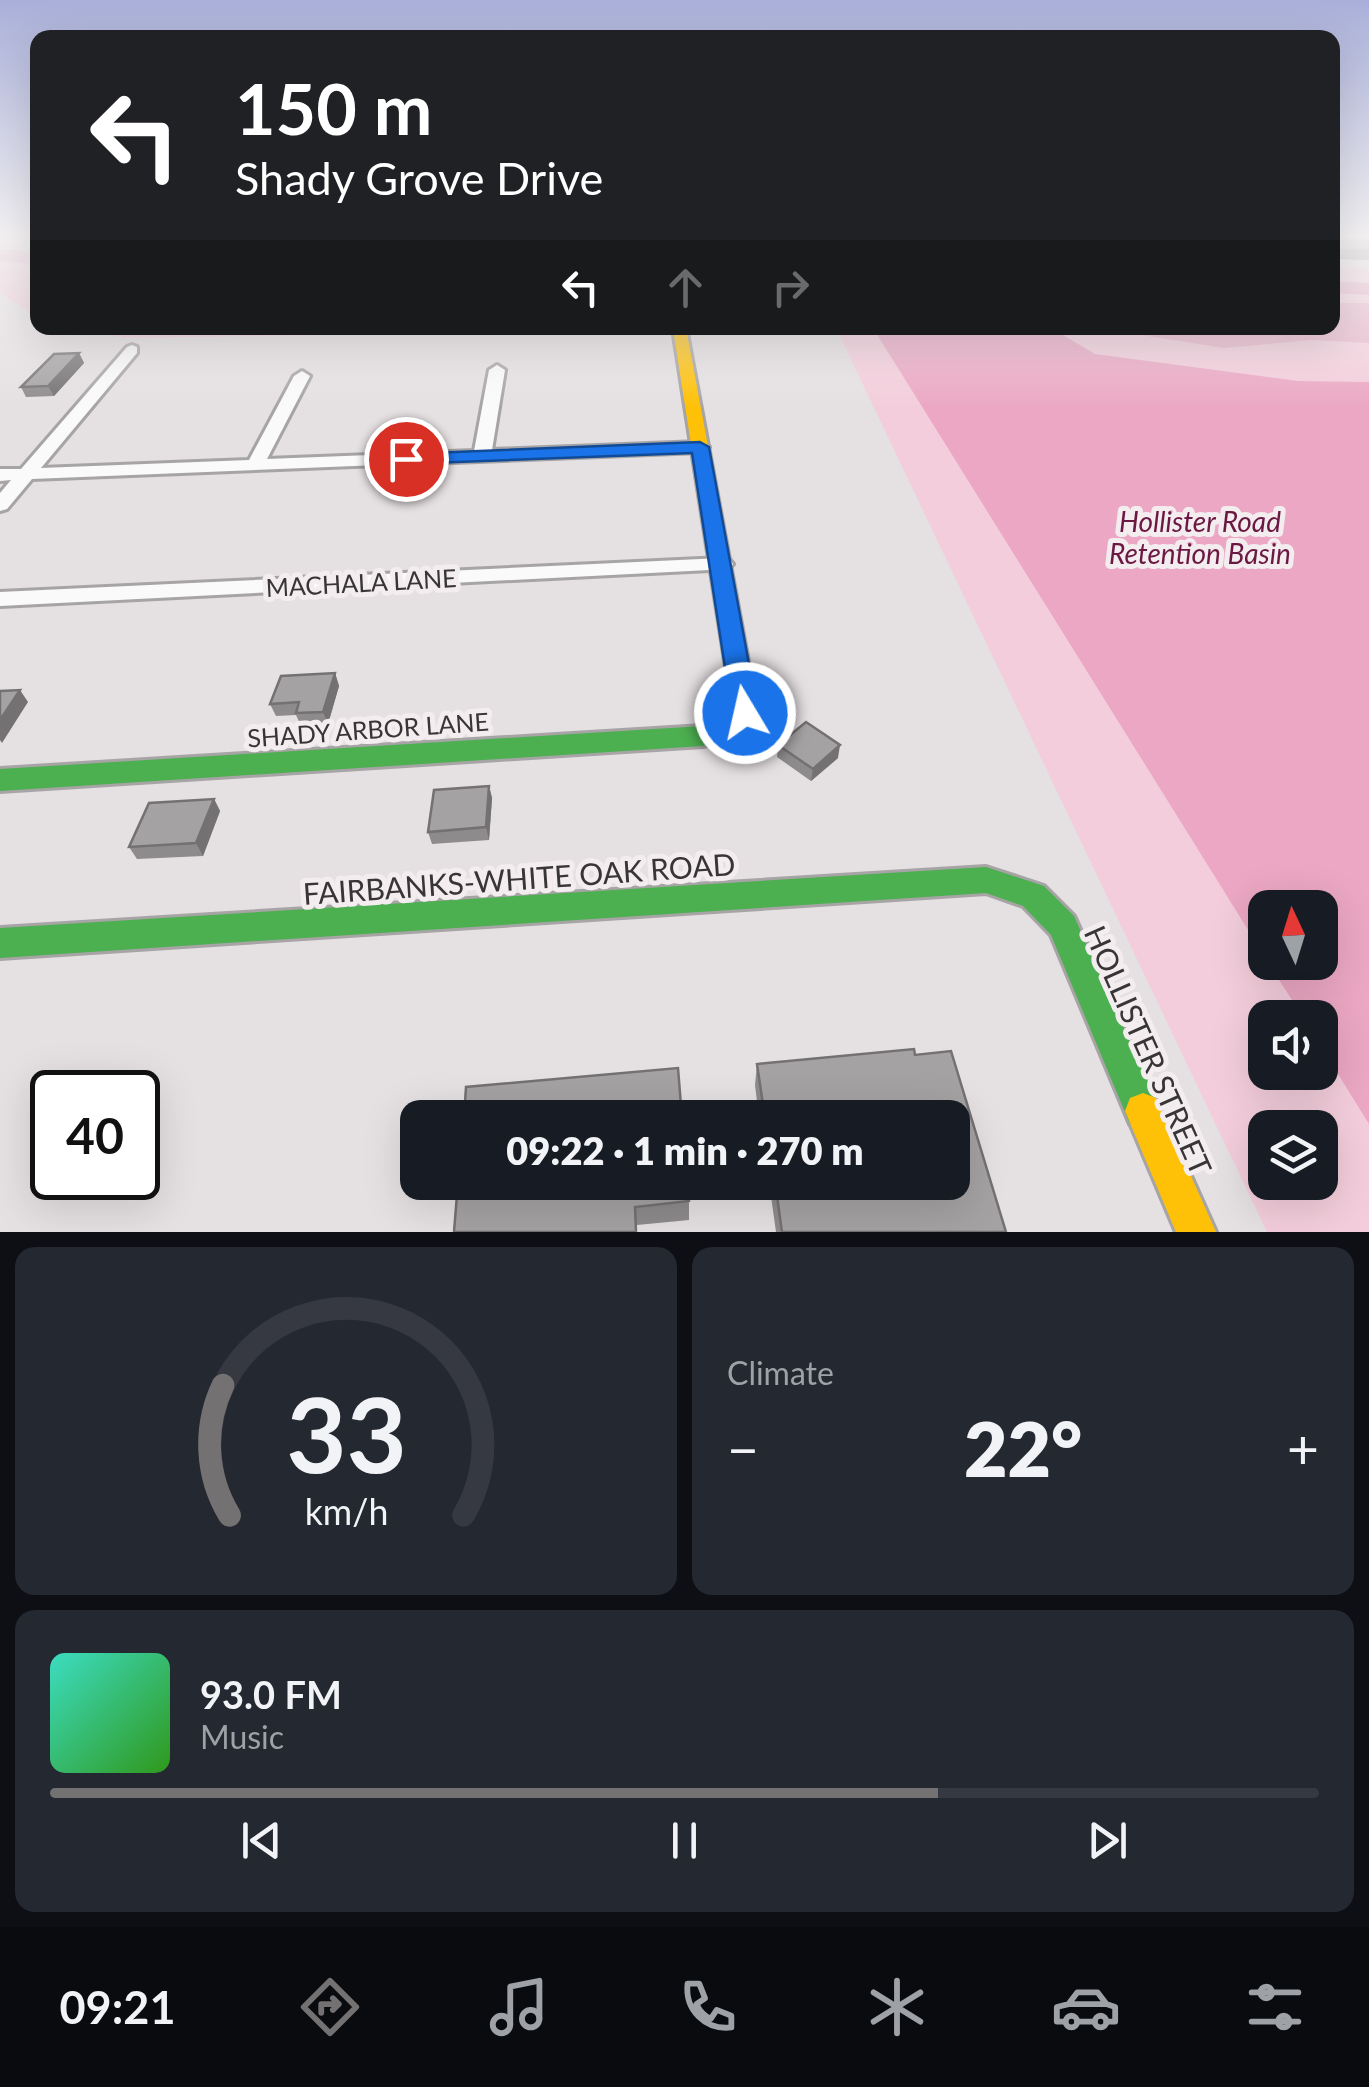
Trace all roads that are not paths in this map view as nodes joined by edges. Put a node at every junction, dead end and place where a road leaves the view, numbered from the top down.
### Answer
1 (681, 335) edge
2 (132, 350) dead end
3 (497, 370) dead end
4 (302, 376) dead end
5 (700, 447) junction
6 (482, 456) junction
7 (256, 465) junction
8 (26, 474) junction
9 (0, 475) edge
10 (0, 505) edge
11 (722, 564) junction
12 (0, 600) edge
13 (0, 780) edge
14 (1040, 897) joint
15 (0, 943) edge
16 (1196, 1232) edge

1 - 5 street
2 - 8 street
3 - 6 street
4 - 7 street
5 - 6 street
5 - 11 street
6 - 7 street
7 - 8 street
8 - 9 street
8 - 10 street
11 - 12 street, MACHALA LANE
11 - 13 street, SHADY ARBOR LANE
14 - 15 street, FAIRBANKS-WHITE OAK ROAD
14 - 16 street, HOLLISTER STREET

